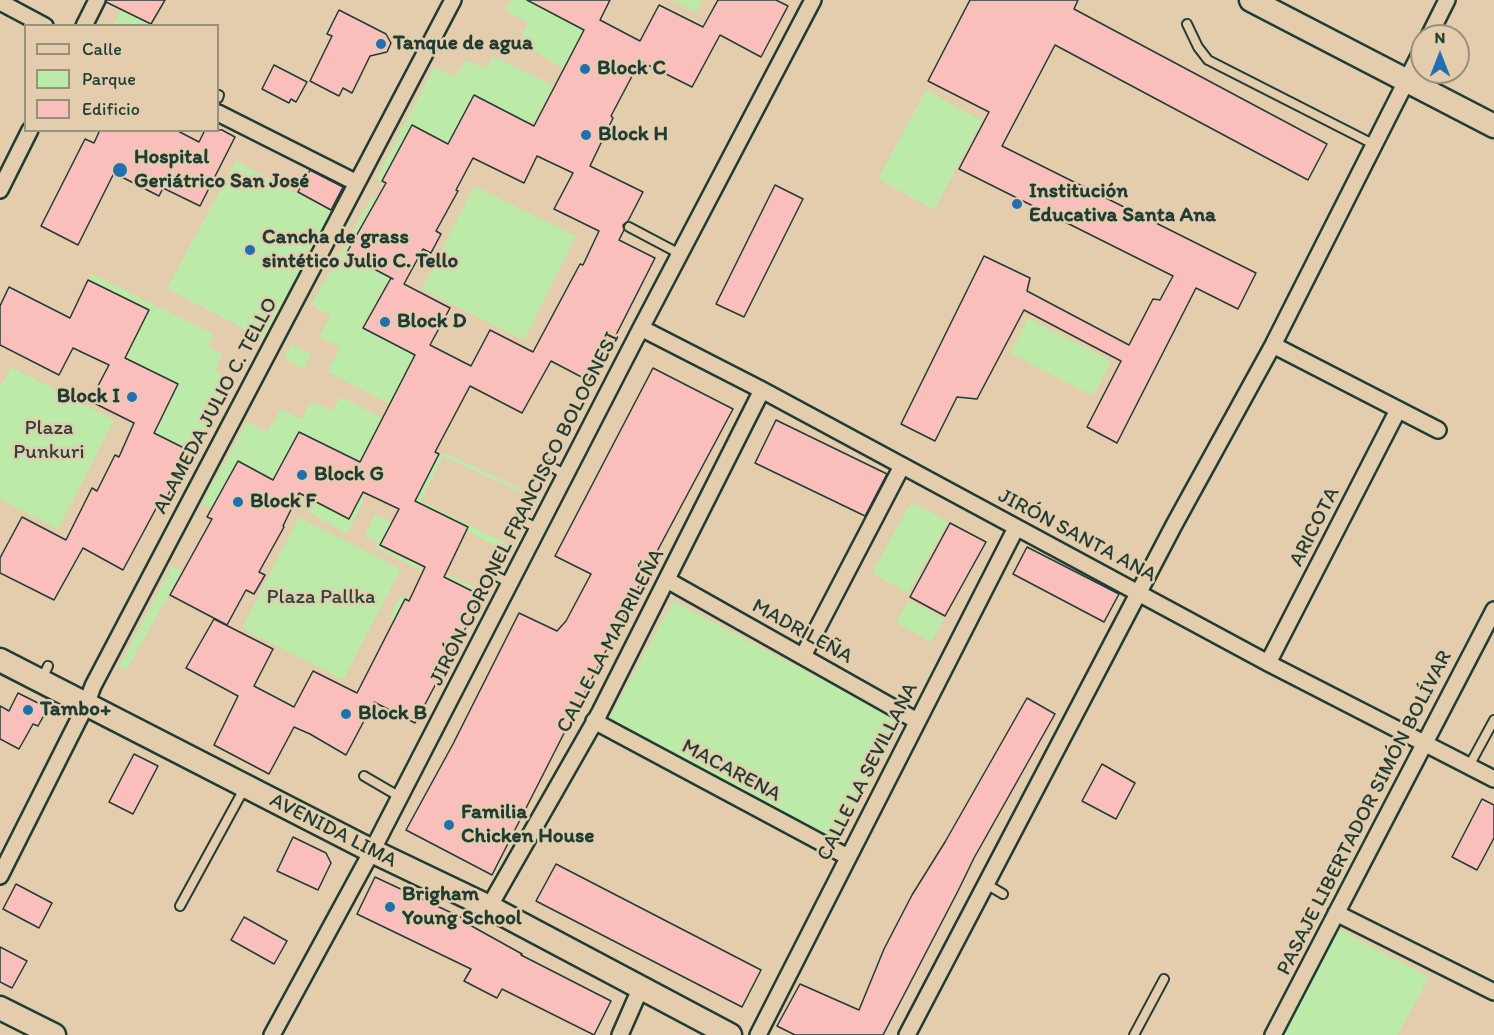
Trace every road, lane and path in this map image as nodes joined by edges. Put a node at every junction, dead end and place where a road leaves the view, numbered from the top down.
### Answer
1 (97, 0) edge
2 (453, 0) edge
3 (813, 0) edge
4 (1251, 0) edge
5 (1448, 0) edge
6 (0, 2) edge
7 (41, 24) edge
8 (85, 24) edge
9 (1187, 24) dead end
10 (1435, 24) edge
11 (1410, 74) edge
12 (1407, 80) junction
13 (219, 114) edge
14 (1494, 126) edge
15 (29, 132) edge
16 (1373, 144) junction
17 (357, 183) junction
18 (0, 190) edge
19 (629, 227) dead end
20 (680, 254) junction
21 (641, 328) junction
22 (1273, 345) junction
23 (762, 390) junction
24 (1398, 410) junction
25 (1438, 430) dead end
26 (548, 465) dead end
27 (902, 466) junction
28 (566, 475) junction
29 (518, 519) dead end
30 (538, 528) junction
31 (1016, 528) junction
32 (490, 573) dead end
33 (667, 580) junction
34 (510, 583) junction
35 (1139, 593) junction
36 (1494, 610) edge
37 (803, 656) junction
38 (0, 660) edge
39 (1268, 663) junction
40 (86, 705) junction
41 (1494, 720) edge
42 (594, 721) junction
43 (917, 721) junction
44 (1424, 743) junction
45 (1469, 766) junction
46 (364, 776) dead end
47 (1494, 779) edge
48 (245, 787) junction
49 (400, 797) junction
50 (372, 851) junction
51 (849, 857) junction
52 (0, 876) edge
53 (986, 884) junction
54 (1003, 894) dead end
55 (180, 906) dead end
56 (489, 907) junction
57 (1336, 913) junction
58 (1164, 979) dead end
59 (641, 987) junction
60 (1494, 992) edge
61 (0, 1008) edge
62 (54, 1035) edge
63 (272, 1035) edge
64 (620, 1035) edge
65 (730, 1035) edge
66 (758, 1035) edge
67 (907, 1035) edge
68 (1134, 1035) edge
69 (1273, 1035) edge

1 - 8 street
2 - 17 street, ALAMEDA JULIO C. TELLO
3 - 20 street, JIRÓN CORONEL FRANCISCO BOLOGNESI
4 - 12 street
5 - 10 street
6 - 7 street
9 - 16 lane
11 - 12 street
12 - 14 street
12 - 16 street
13 - 17 street
15 - 18 street
16 - 22 street
17 - 40 street, ALAMEDA JULIO C. TELLO
19 - 20 lane
20 - 21 street, JIRÓN CORONEL FRANCISCO BOLOGNESI
21 - 23 street, JIRÓN SANTA ANA
21 - 28 street, JIRÓN CORONEL FRANCISCO BOLOGNESI
22 - 24 street
22 - 35 street
23 - 27 street, JIRÓN SANTA ANA
23 - 33 street, CALLE LA MADRILEÑA
24 - 25 street
24 - 39 street, ARICOTA
26 - 28 lane
27 - 31 street, JIRÓN SANTA ANA
27 - 37 street
28 - 30 street, JIRÓN CORONEL FRANCISCO BOLOGNESI
29 - 30 lane
30 - 34 street, JIRÓN CORONEL FRANCISCO BOLOGNESI
31 - 35 street, JIRÓN SANTA ANA
31 - 43 street, CALLE LA SEVILLANA
32 - 34 lane
33 - 37 street, MADRILEÑA
33 - 42 street, CALLE LA MADRILEÑA
34 - 49 street, JIRÓN CORONEL FRANCISCO BOLOGNESI
35 - 39 street, JIRÓN SANTA ANA
35 - 53 street
36 - 44 street, PASAJE LIBERTADOR SIMÓN BOLÍVAR
37 - 43 street, MADRILEÑA
38 - 40 street, AVENIDA LIMA
39 - 44 street, JIRÓN SANTA ANA
40 - 48 street, AVENIDA LIMA
40 - 52 street, ALAMEDA JULIO C. TELLO
41 - 45 lane
42 - 51 street, MACARENA
42 - 56 street, CALLE LA MADRILEÑA
43 - 51 street, CALLE LA SEVILLANA
44 - 45 street, JIRÓN SANTA ANA
44 - 57 street, PASAJE LIBERTADOR SIMÓN BOLÍVAR
45 - 47 street, JIRÓN SANTA ANA
46 - 49 lane
48 - 50 street, AVENIDA LIMA
48 - 55 lane
49 - 50 street, JIRÓN CORONEL FRANCISCO BOLOGNESI
50 - 56 street, AVENIDA LIMA
50 - 63 street, JIRÓN CORONEL FRANCISCO BOLOGNESI
51 - 66 street, CALLE LA SEVILLANA
53 - 54 lane
53 - 67 street
56 - 59 street, AVENIDA LIMA
57 - 60 street
57 - 69 street, PASAJE LIBERTADOR SIMÓN BOLÍVAR
58 - 68 lane
59 - 64 street
59 - 65 street, AVENIDA LIMA
61 - 62 street

